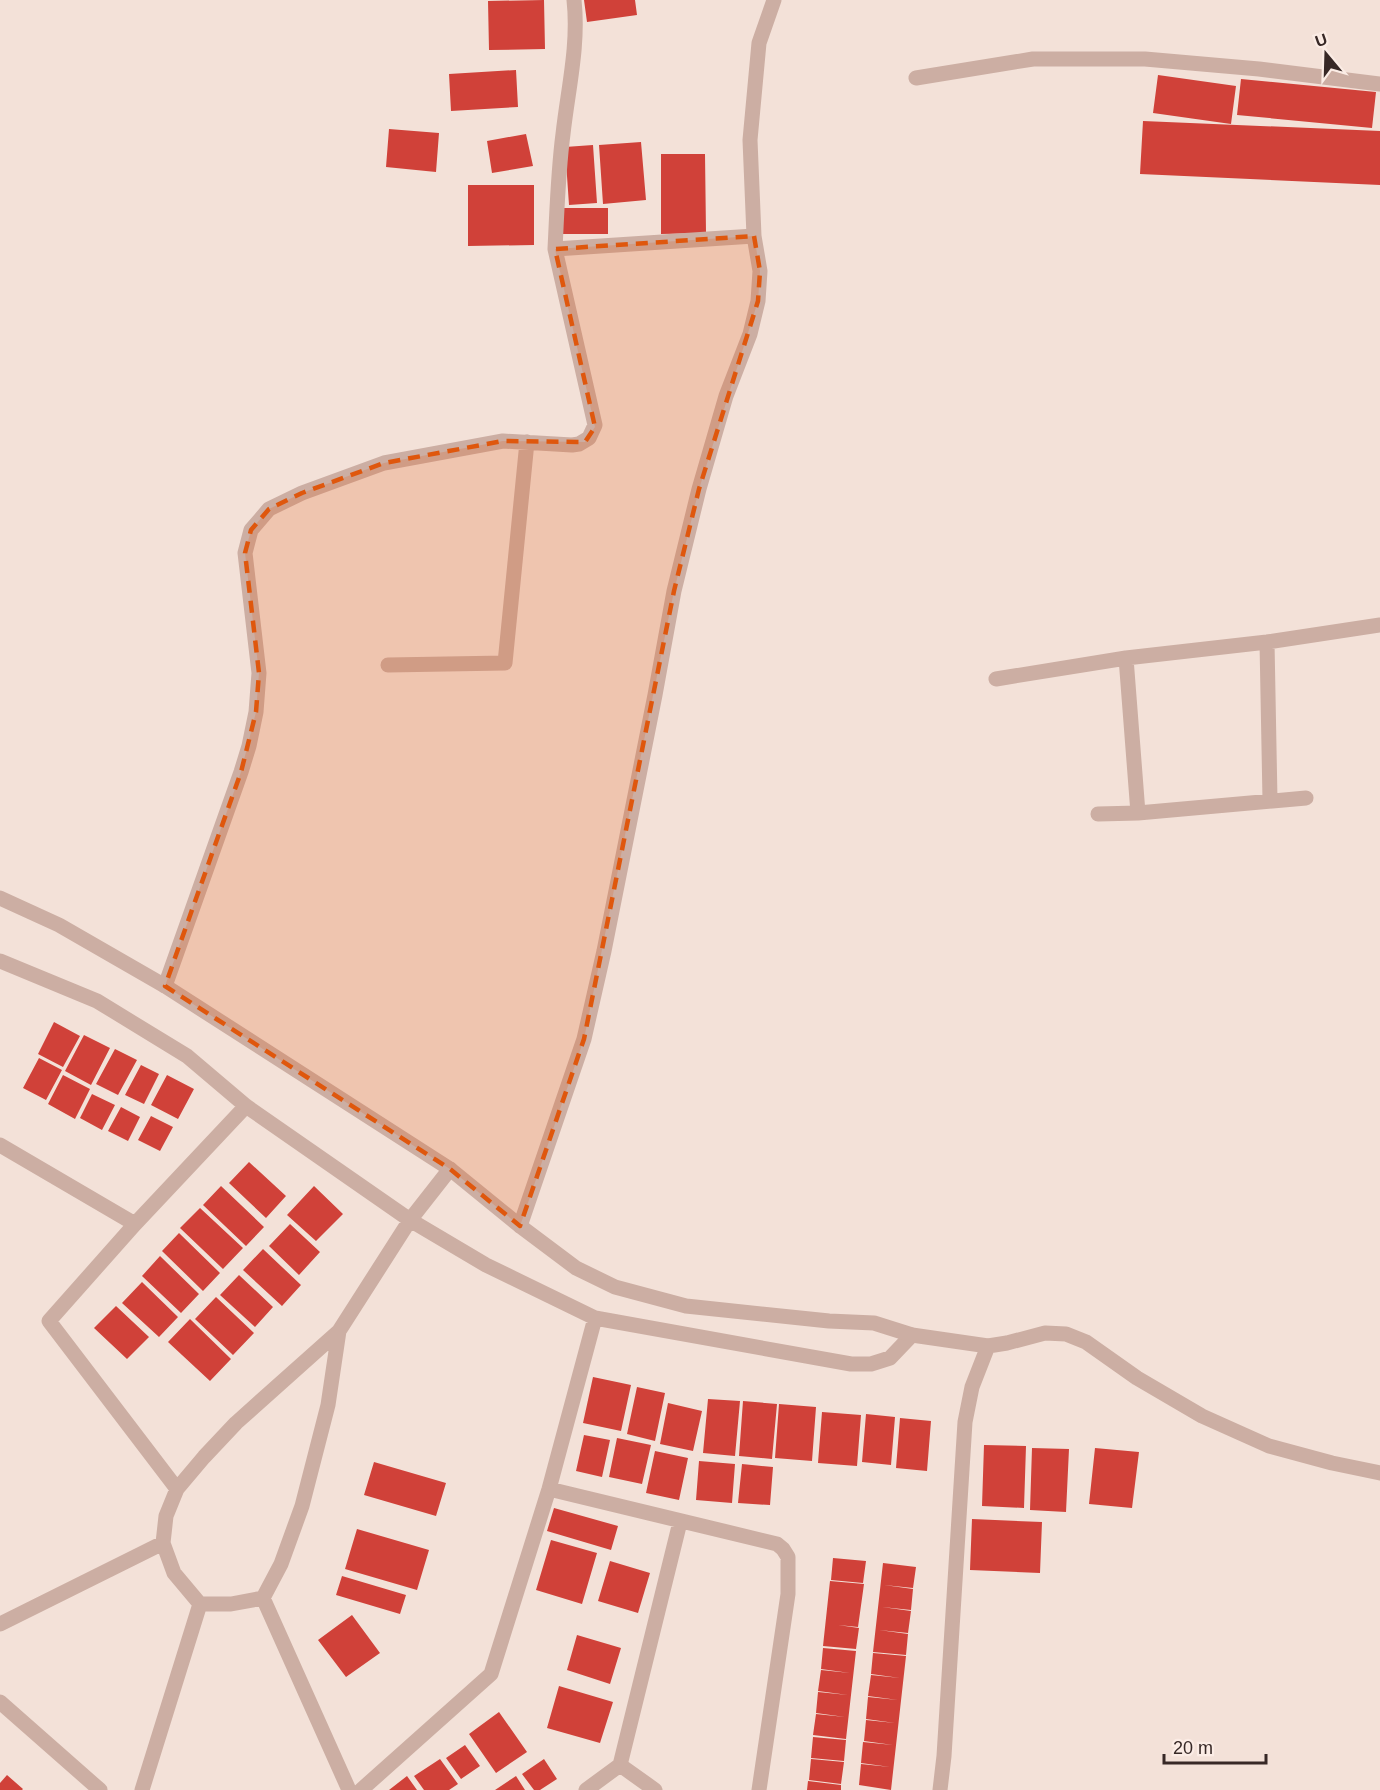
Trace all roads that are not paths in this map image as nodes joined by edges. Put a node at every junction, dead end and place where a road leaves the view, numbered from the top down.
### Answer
1 (574, 0) edge
2 (774, 0) edge
3 (916, 78) dead end
4 (1380, 84) edge
5 (754, 236) junction
6 (555, 249) junction
7 (527, 442) junction
8 (1380, 625) edge
9 (1267, 642) junction
10 (1126, 658) junction
11 (388, 665) dead end
12 (996, 679) dead end
13 (1306, 798) dead end
14 (1270, 801) junction
15 (1137, 813) junction
16 (1098, 814) dead end
17 (0, 898) edge
18 (0, 961) edge
19 (165, 986) junction
20 (246, 1106) junction
21 (0, 1145) edge
22 (450, 1169) junction
23 (410, 1220) junction
24 (135, 1224) junction
25 (520, 1226) junction
26 (595, 1318) junction
27 (339, 1331) junction
28 (912, 1335) junction
29 (988, 1346) junction
30 (1380, 1473) edge
31 (177, 1489) junction
32 (549, 1489) junction
33 (680, 1522) junction
34 (163, 1543) junction
35 (263, 1598) junction
36 (200, 1604) junction
37 (0, 1624) edge
38 (0, 1702) edge
39 (620, 1765) junction
40 (100, 1790) edge
41 (142, 1790) edge
42 (349, 1790) edge
43 (361, 1790) edge
44 (586, 1790) edge
45 (655, 1790) edge
46 (759, 1790) edge
47 (940, 1790) edge

1 - 6 street
2 - 5 street
3 - 4 street
5 - 6 street
5 - 25 street
6 - 7 street
7 - 11 street
7 - 19 street
8 - 9 street
9 - 10 street
9 - 14 street
10 - 12 street
10 - 15 street
13 - 14 street
14 - 15 street
15 - 16 street
17 - 19 street
18 - 20 street
19 - 22 street
20 - 23 street
20 - 24 street
21 - 24 street
22 - 23 street
22 - 25 street
23 - 26 street
23 - 27 street
24 - 31 street
25 - 28 street
26 - 28 street
26 - 32 street
27 - 31 street
27 - 35 street
28 - 29 street
29 - 30 street
29 - 47 street
31 - 34 street
32 - 33 street
32 - 43 street
33 - 39 street
33 - 46 street
34 - 36 street
34 - 37 street
35 - 36 street
35 - 42 street
36 - 41 street
38 - 40 street
39 - 44 street
39 - 45 street

